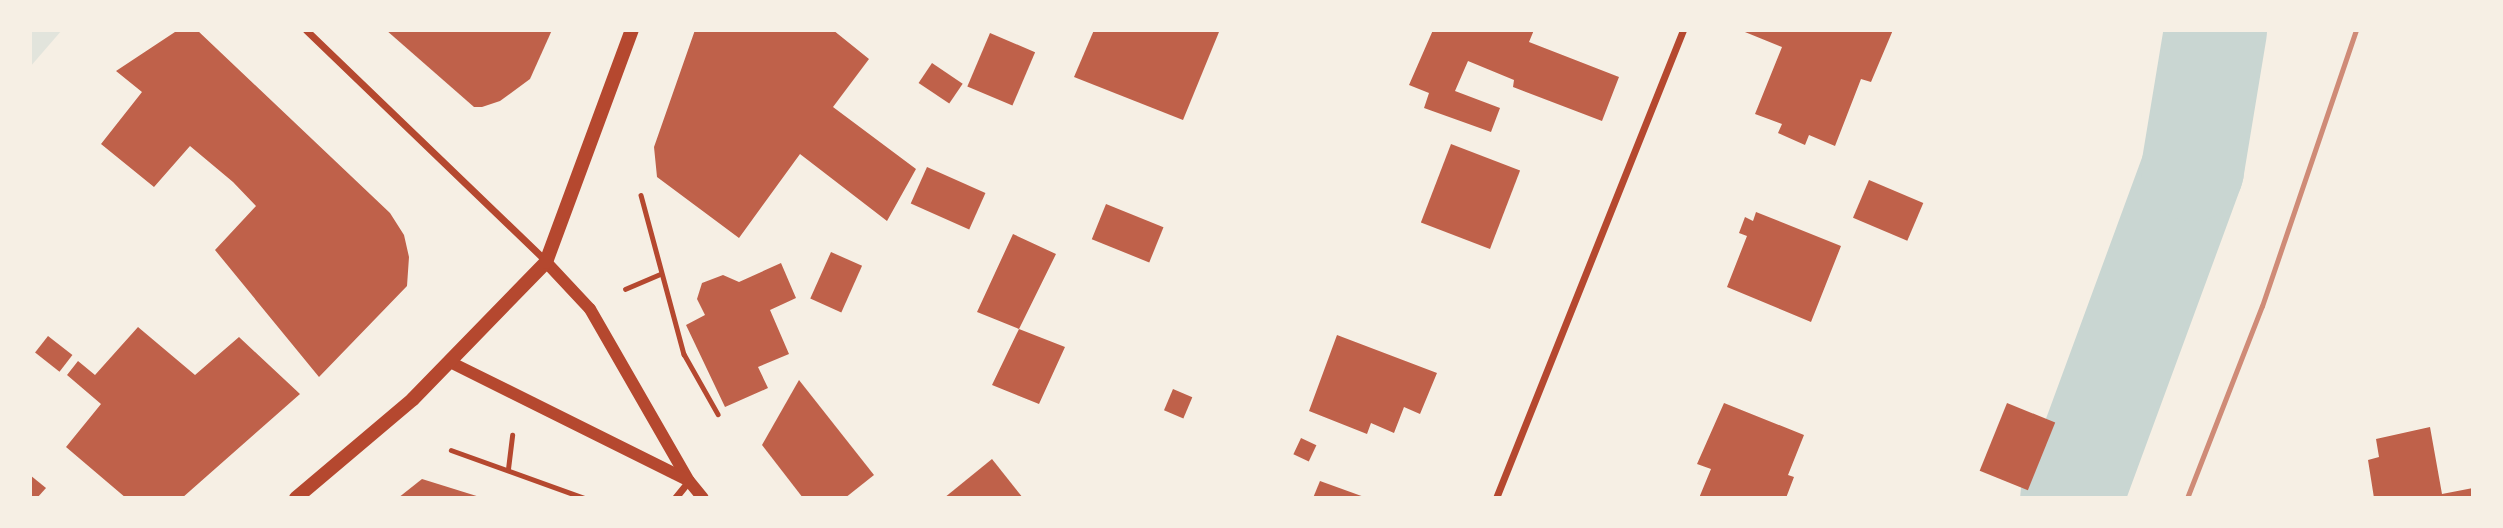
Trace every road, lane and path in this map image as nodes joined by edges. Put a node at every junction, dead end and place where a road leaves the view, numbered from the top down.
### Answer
1 (306, 30) edge
2 (632, 30) edge
3 (1683, 30) edge
4 (641, 195) dead end
5 (546, 262) junction
6 (661, 274) junction
7 (625, 289) dead end
8 (450, 362) junction
9 (718, 414) dead end
10 (512, 435) dead end
11 (451, 450) dead end
12 (508, 470) junction
13 (688, 481) junction
14 (296, 498) edge
15 (584, 498) edge
16 (676, 498) edge
17 (703, 498) edge
18 (1496, 498) edge

1 - 5 street
2 - 5 main road
3 - 18 street
4 - 6 path
5 - 8 main road
5 - 13 street
6 - 7 path
6 - 9 path
8 - 13 street
8 - 14 main road
10 - 12 path
11 - 12 path
12 - 15 path
13 - 16 street
13 - 17 street

